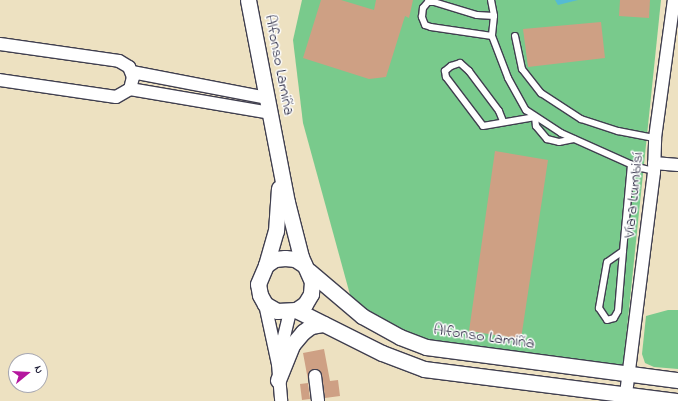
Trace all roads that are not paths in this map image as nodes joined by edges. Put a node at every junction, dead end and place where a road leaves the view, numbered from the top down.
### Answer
1 (248, 0) edge
2 (491, 0) edge
3 (674, 0) edge
4 (494, 16) junction
5 (492, 36) junction
6 (515, 36) dead end
7 (0, 44) edge
8 (132, 72) junction
9 (0, 80) edge
10 (130, 88) junction
11 (267, 98) junction
12 (270, 113) junction
13 (535, 117) junction
14 (503, 121) junction
15 (275, 137) junction
16 (655, 138) junction
17 (574, 139) junction
18 (631, 164) junction
19 (678, 165) edge
20 (654, 167) junction
21 (623, 251) junction
22 (266, 265) junction
23 (306, 268) junction
24 (265, 304) junction
25 (293, 311) junction
26 (324, 324) junction
27 (278, 364) junction
28 (628, 374) junction
29 (315, 376) dead end
30 (278, 380) junction
31 (678, 380) edge
32 (626, 394) junction
33 (281, 401) edge
34 (318, 401) edge
35 (676, 401) edge

1 - 11 street, Alfonso Lamiña
2 - 4 lane
3 - 16 street, Vía a Lumbisí
4 - 5 lane
4 - 5 lane
5 - 13 lane
6 - 16 lane
7 - 8 street
8 - 10 street
8 - 11 street
9 - 10 street
10 - 12 street
11 - 12 street, Alfonso Lamiña
12 - 15 street, Alfonso Lamiña
13 - 14 lane
13 - 17 lane
13 - 17 lane
14 - 14 lane
15 - 22 street, Alfonso Lamiña
15 - 23 street, Alfonso Lamiña
16 - 20 street, Vía a Lumbisí
17 - 18 lane
18 - 20 lane
18 - 21 lane
19 - 20 street
20 - 28 street, Vía a Lumbisí
21 - 21 lane
22 - 23 street
22 - 24 street
23 - 25 street
23 - 28 street, Alfonso Lamiña
24 - 25 street
24 - 27 street
25 - 26 street
25 - 27 street
26 - 30 street
26 - 32 street
27 - 30 street
28 - 31 street, Alfonso Lamiña
28 - 32 street, Vía a Lumbisí
29 - 34 street
30 - 33 street
32 - 35 street

